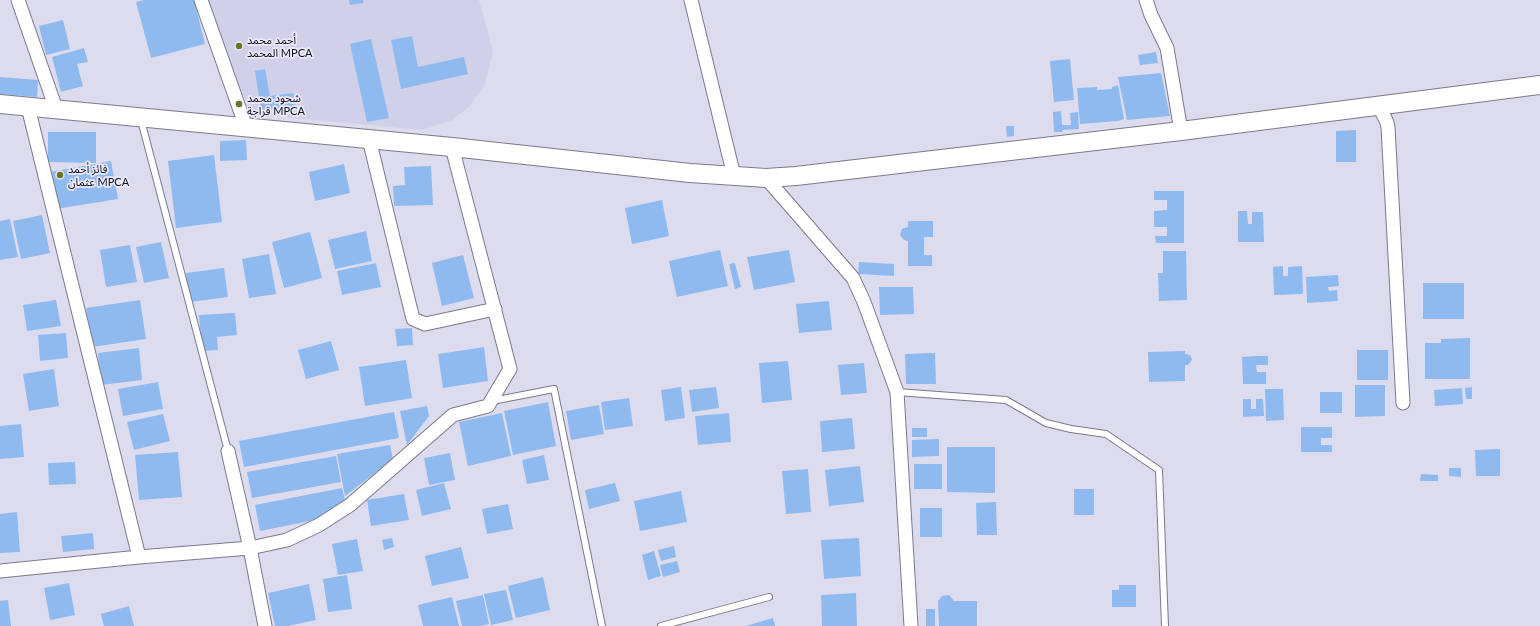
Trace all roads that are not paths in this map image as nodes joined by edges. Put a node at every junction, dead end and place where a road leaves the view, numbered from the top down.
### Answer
1 (18, 0) edge
2 (201, 0) edge
3 (691, 0) edge
4 (1146, 0) edge
5 (1540, 84) edge
6 (0, 104) edge
7 (1379, 105) junction
8 (28, 107) junction
9 (56, 109) junction
10 (140, 117) junction
11 (246, 127) junction
12 (1181, 131) junction
13 (369, 139) junction
14 (452, 147) junction
15 (734, 176) junction
16 (766, 178) junction
17 (495, 309) junction
18 (897, 392) junction
19 (490, 401) junction
20 (1403, 403) dead end
21 (228, 451) joint
22 (250, 548) junction
23 (139, 557) junction
24 (0, 571) edge
25 (769, 597) dead end
26 (265, 626) edge
27 (602, 626) edge
28 (660, 626) edge
29 (911, 626) edge
30 (1165, 626) edge

1 - 9 street
2 - 11 street
3 - 15 street
4 - 12 street
5 - 7 street
6 - 8 street
7 - 12 street
7 - 20 street
8 - 9 street
8 - 23 street
9 - 10 street
10 - 11 street
10 - 21 lane
11 - 13 street
12 - 16 street
13 - 14 street
13 - 17 street
14 - 15 street
14 - 17 street
15 - 16 street
16 - 18 street
17 - 19 street
18 - 29 street
18 - 30 lane
19 - 22 street
19 - 27 lane
21 - 22 street
22 - 23 street
22 - 26 street
23 - 24 street
25 - 28 lane

